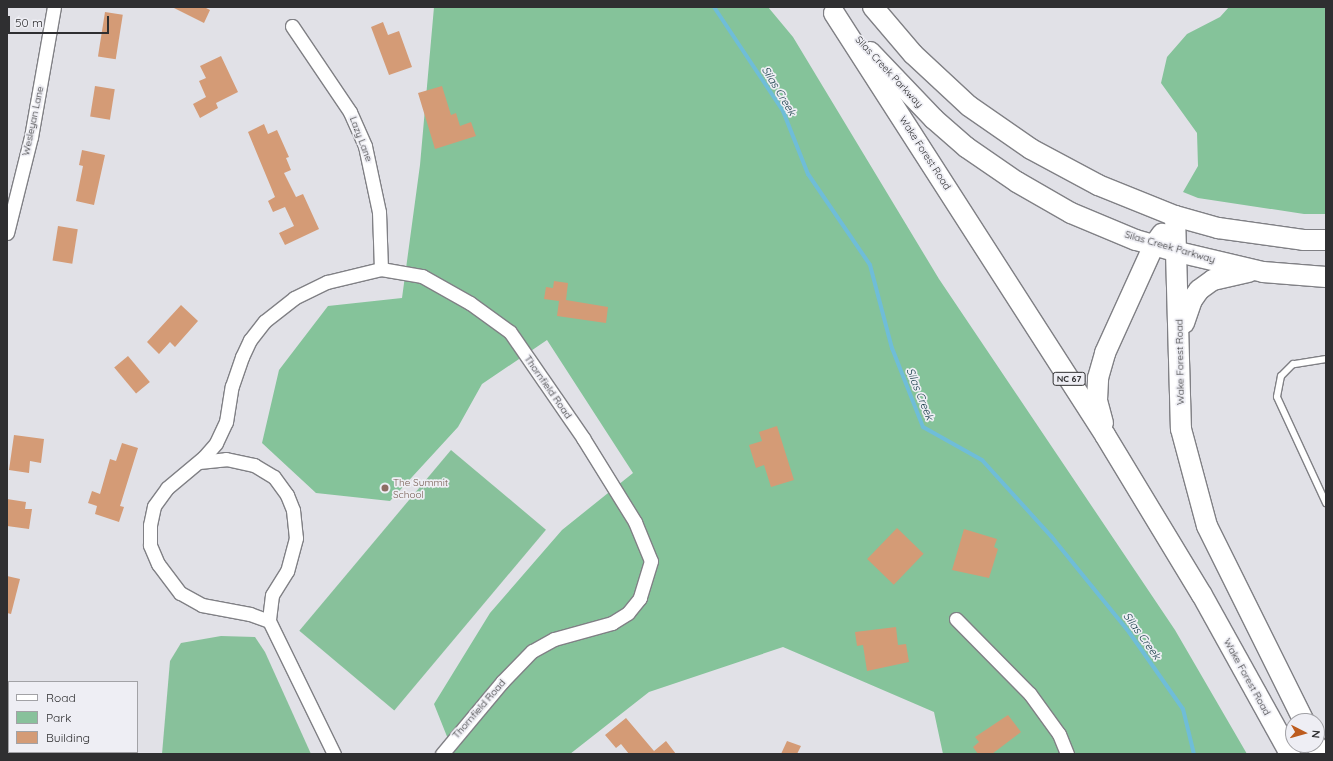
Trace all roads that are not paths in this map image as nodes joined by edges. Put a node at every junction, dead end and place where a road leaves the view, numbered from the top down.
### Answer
1 (54, 7) edge
2 (873, 7) edge
3 (832, 10) edge
4 (292, 26) dead end
5 (1175, 216) junction
6 (7, 233) edge
7 (1326, 240) edge
8 (1154, 245) junction
9 (1178, 252) junction
10 (381, 270) junction
11 (1256, 271) junction
12 (1326, 277) edge
13 (1180, 338) junction
14 (1326, 359) edge
15 (1105, 435) junction
16 (199, 462) junction
17 (1326, 503) edge
18 (956, 618) dead end
19 (269, 622) junction
20 (1300, 713) edge
21 (334, 754) edge
22 (442, 754) edge
23 (1067, 754) edge
24 (1290, 754) edge

1 - 6 street, Wesleyan Lane
2 - 5 main road
3 - 8 main road, Silas Creek Parkway
3 - 15 main road, Wake Forest Road / NC 67
4 - 10 street, Lazy Lane
5 - 7 main road
5 - 8 main road, Wake Forest Road
5 - 9 main road, Wake Forest Road
8 - 9 main road, Silas Creek Parkway
8 - 15 main road, Wake Forest Road
9 - 11 main road, Silas Creek Parkway
9 - 13 main road, Wake Forest Road
10 - 16 street, Thornfield Road
10 - 22 street, Thornfield Road
11 - 12 main road, Silas Creek Parkway
11 - 13 main road
13 - 20 main road, Wake Forest Road
14 - 17 lane
15 - 24 main road, Wake Forest Road / NC 67
16 - 19 street
16 - 19 street, Thornfield Road
18 - 23 street
19 - 21 street

